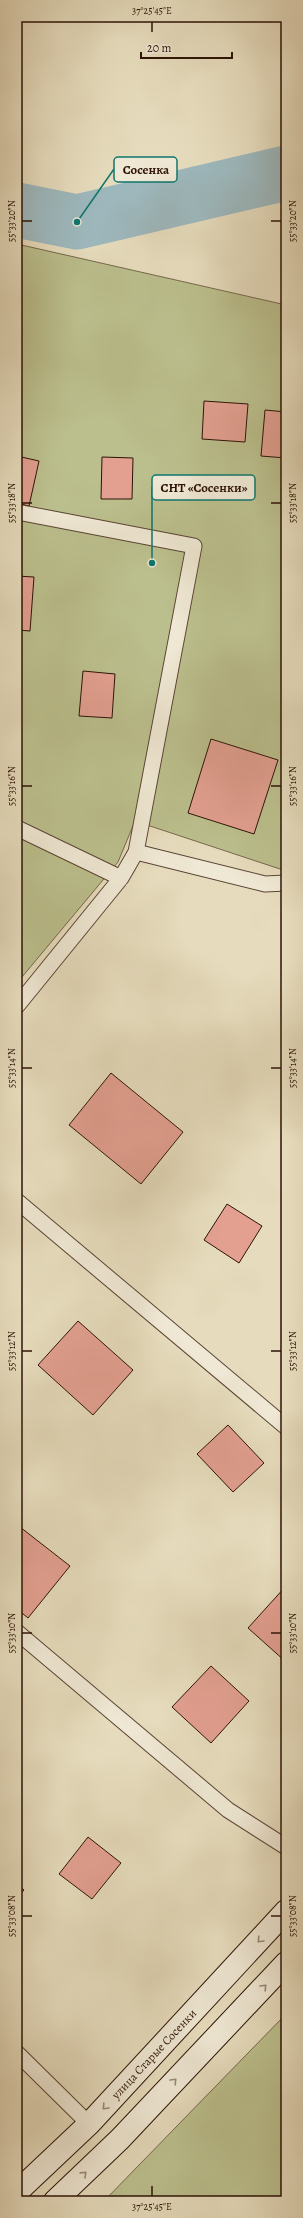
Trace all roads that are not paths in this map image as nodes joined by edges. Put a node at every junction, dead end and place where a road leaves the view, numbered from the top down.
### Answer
1 (17, 512) edge
2 (17, 828) edge
3 (136, 852) junction
4 (121, 878) junction
5 (286, 883) edge
6 (17, 1006) edge
7 (17, 1201) edge
8 (286, 1427) edge
9 (17, 1632) edge
10 (286, 1847) edge
11 (286, 1911) edge
12 (286, 1963) edge
13 (17, 2053) edge
14 (89, 2124) junction
15 (17, 2192) edge
16 (55, 2201) edge

1 - 3 lane
2 - 4 lane
3 - 4 lane
3 - 5 lane
4 - 6 lane
7 - 8 lane
9 - 10 lane
11 -> 14 main road, улица Старые Сосенки
16 -> 12 main road
13 - 14 lane
14 - 15 main road, улица Старые Сосенки

